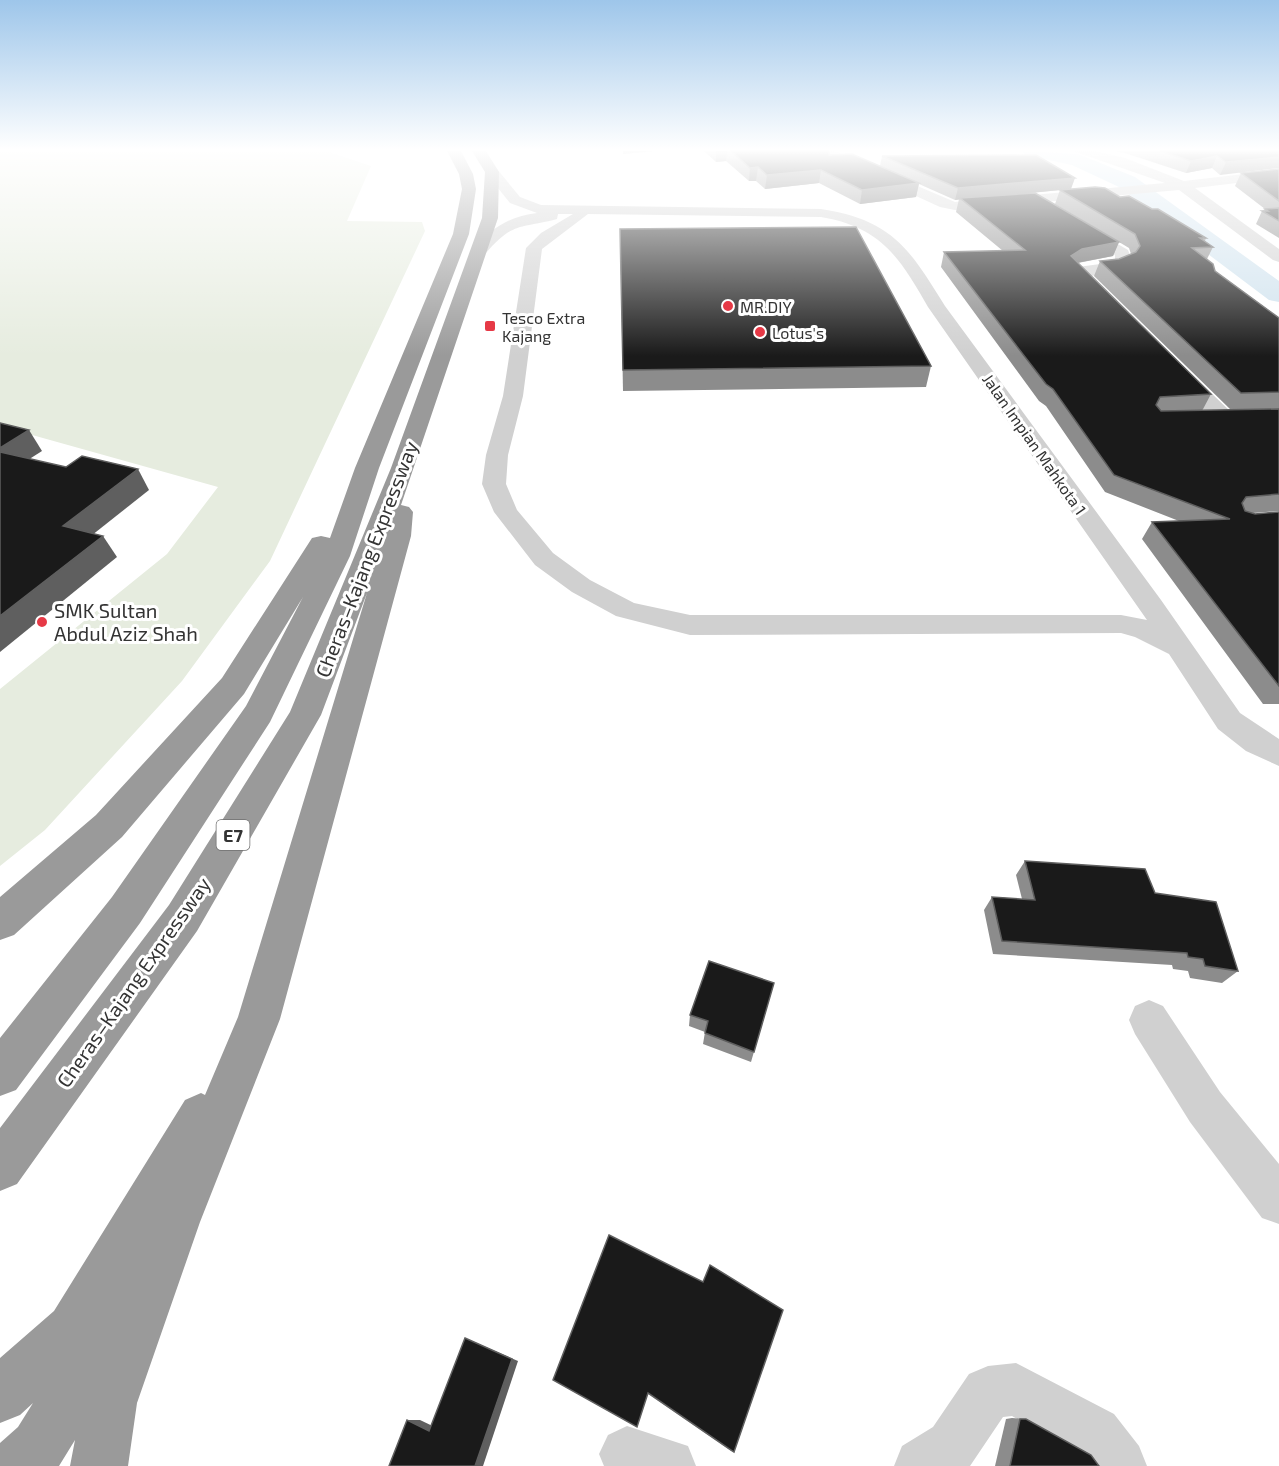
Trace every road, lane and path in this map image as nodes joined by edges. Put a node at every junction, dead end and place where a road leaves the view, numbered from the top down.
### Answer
1 (464, 219) edge
2 (490, 219) edge
3 (523, 219) edge
4 (571, 219) edge
5 (858, 219) edge
6 (1068, 219) edge
7 (1228, 219) edge
8 (509, 224) junction
9 (546, 236) junction
10 (479, 251) junction
11 (1279, 257) edge
12 (1092, 286) edge
13 (1166, 361) edge
14 (1246, 418) edge
15 (1225, 419) junction
16 (1193, 420) edge
17 (385, 468) junction
18 (1151, 606) junction
19 (1121, 624) junction
20 (1178, 647) junction
21 (1279, 753) edge
22 (0, 922) edge
23 (259, 1019) junction
24 (1149, 1020) dead end
25 (0, 1074) edge
26 (0, 1167) edge
27 (1279, 1201) edge
28 (175, 1222) junction
29 (0, 1395) edge
30 (18, 1466) edge
31 (99, 1466) edge
32 (922, 1466) edge
33 (1119, 1466) edge

1 - 17 highway, Cheras–Kajang Expressway / E7
2 - 10 highway, Cheras–Kajang Expressway
3 - 8 street
4 - 9 street
5 - 18 street, Jalan Impian Mahkota 1
6 - 12 street
7 - 11 street
8 - 9 street
8 - 10 street
9 - 19 street
10 - 17 highway, Cheras–Kajang Expressway / E7
13 - 15 street
14 - 15 street
15 - 16 street
17 - 22 highway
17 - 23 highway
17 - 25 highway, Cheras–Kajang Expressway / E7
17 - 26 highway, Cheras–Kajang Expressway / E7
18 - 19 street
18 - 20 street, Jalan Impian Mahkota 1
19 - 20 street
20 - 21 street, Jalan Impian Mahkota 1
23 - 28 highway
23 - 29 highway
24 - 27 street
28 - 30 highway
28 - 31 highway
32 - 33 street

